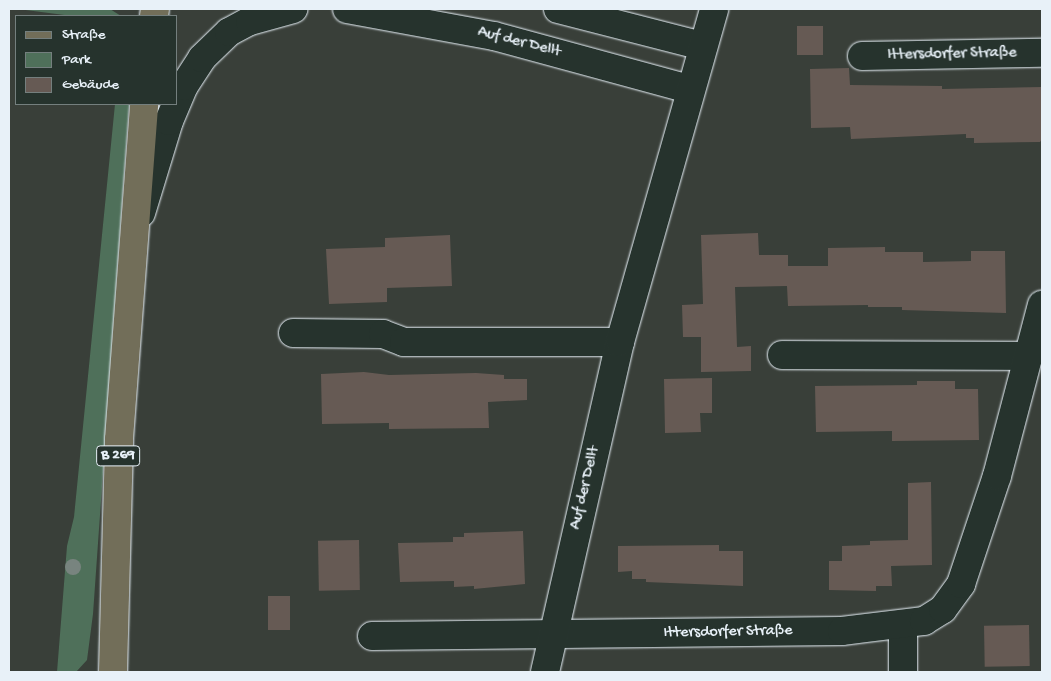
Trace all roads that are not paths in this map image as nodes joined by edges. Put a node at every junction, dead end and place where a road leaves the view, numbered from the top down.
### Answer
1 (293, 9) edge
2 (347, 9) edge
3 (558, 9) edge
4 (714, 9) edge
5 (702, 46) junction
6 (1042, 53) edge
7 (862, 56) dead end
8 (689, 89) junction
9 (178, 100) edge
10 (144, 105) edge
11 (176, 105) edge
12 (133, 240) junction
13 (1042, 305) edge
14 (293, 333) dead end
15 (620, 342) junction
16 (782, 355) dead end
17 (1029, 356) junction
18 (903, 626) junction
19 (552, 634) junction
20 (372, 636) dead end
21 (113, 672) edge
22 (545, 672) edge
23 (903, 672) edge

1 - 9 street
2 - 8 street, Auf der Dellt
3 - 5 street
4 - 5 street, Auf der Dellt
5 - 8 street, Auf der Dellt
6 - 7 street, Ittersdorfer Straße
8 - 15 street, Auf der Dellt
10 - 12 main road, B 269
11 - 12 street
12 - 21 main road, B 269
13 - 17 street, Ittersdorfer Straße
14 - 15 street
15 - 19 street, Auf der Dellt
16 - 17 street
17 - 18 street, Ittersdorfer Straße
18 - 19 street, Ittersdorfer Straße
18 - 23 street
19 - 20 street
19 - 22 street, Auf der Dellt

